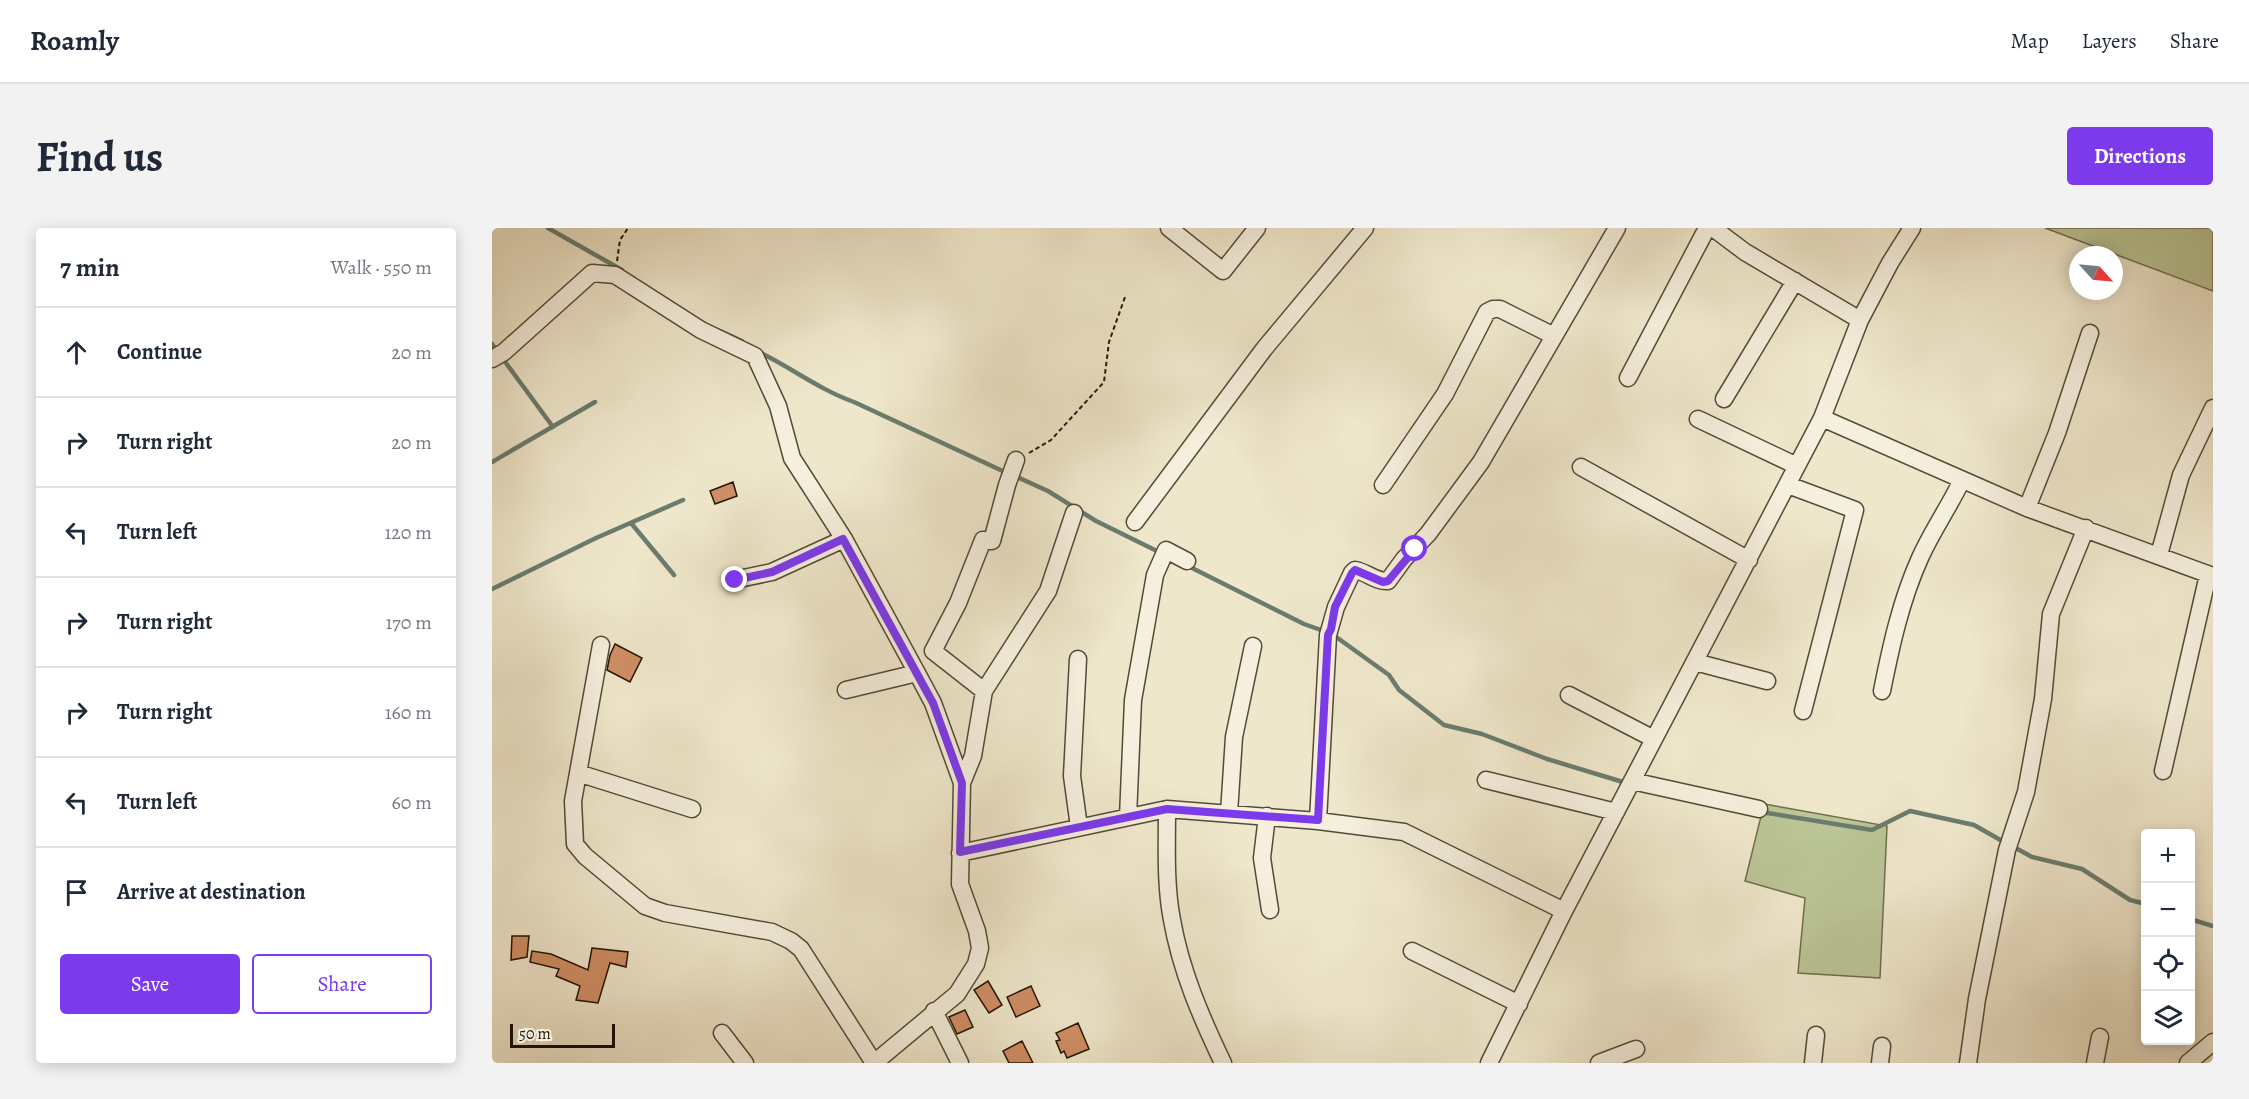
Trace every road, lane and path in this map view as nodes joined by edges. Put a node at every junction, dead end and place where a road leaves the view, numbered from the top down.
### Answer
1 (628, 228) edge
2 (1169, 228) edge
3 (1257, 228) edge
4 (1365, 228) edge
5 (1617, 228) edge
6 (1707, 228) edge
7 (1713, 228) edge
8 (1912, 228) edge
9 (619, 266) dead end
10 (1795, 281) junction
11 (1125, 297) dead end
12 (1860, 320) junction
13 (2090, 333) dead end
14 (1554, 336) junction
15 (497, 356) edge
16 (1628, 378) dead end
17 (1724, 399) dead end
18 (2213, 408) edge
19 (1698, 418) dead end
20 (1822, 418) junction
21 (1797, 466) junction
22 (1581, 467) dead end
23 (1013, 469) joint
24 (1962, 480) junction
25 (1383, 485) dead end
26 (1788, 485) junction
27 (2027, 508) junction
28 (1074, 513) dead end
29 (1135, 522) dead end
30 (2086, 528) junction
31 (843, 539) junction
32 (2159, 555) junction
33 (1749, 560) junction
34 (1187, 561) dead end
35 (2211, 575) edge
36 (735, 580) dead end
37 (601, 645) dead end
38 (1253, 646) dead end
39 (1078, 659) dead end
40 (1695, 662) junction
41 (917, 673) junction
42 (1767, 681) dead end
43 (846, 690) dead end
44 (984, 691) junction
45 (1881, 691) dead end
46 (1569, 695) dead end
47 (1803, 711) dead end
48 (1654, 739) junction
49 (2163, 771) dead end
50 (578, 773) junction
51 (1486, 780) dead end
52 (1632, 782) junction
53 (962, 783) junction
54 (692, 808) dead end
55 (1167, 809) junction
56 (1759, 810) dead end
57 (1616, 812) junction
58 (1229, 813) junction
59 (1268, 816) junction
60 (1128, 817) junction
61 (1318, 820) junction
62 (1079, 827) junction
63 (960, 852) junction
64 (1270, 910) dead end
65 (1564, 911) junction
66 (1412, 951) dead end
67 (1519, 1004) junction
68 (934, 1011) junction
69 (722, 1033) dead end
70 (1816, 1035) dead end
71 (2100, 1037) dead end
72 (2213, 1042) edge
73 (1882, 1046) dead end
74 (1636, 1049) dead end
75 (745, 1063) edge
76 (874, 1063) edge
77 (960, 1063) edge
78 (1223, 1063) edge
79 (1489, 1063) edge
80 (1599, 1063) edge
81 (1813, 1063) edge
82 (1880, 1063) edge
83 (1968, 1063) edge
84 (2095, 1063) edge
85 (2188, 1063) edge

1 - 9 path
2 - 3 street
4 - 29 street
5 - 14 street
6 - 16 street
7 - 10 street
8 - 12 street
10 - 12 street
10 - 17 street
11 - 23 path
12 - 20 street
13 - 27 street
14 - 25 street
14 - 61 street
15 - 31 street
18 - 32 street
19 - 21 street
20 - 21 street
20 - 24 street
21 - 26 street
22 - 33 street
23 - 44 street
24 - 27 street
24 - 45 street
26 - 33 street
26 - 47 street
27 - 30 street
28 - 44 street
30 - 32 street
30 - 83 street
31 - 36 street
31 - 41 street
32 - 35 street
33 - 40 street
34 - 60 street
35 - 49 street
37 - 50 street
38 - 58 street
39 - 62 street
40 - 42 street
40 - 48 street
41 - 43 street
41 - 53 street
44 - 53 street
46 - 48 street
48 - 52 street
50 - 54 street
50 - 76 street
51 - 57 street
52 - 56 street
52 - 57 street
53 - 63 street
55 - 58 street
55 - 60 street
55 - 78 street
57 - 65 street
58 - 59 street
59 - 61 street
59 - 64 street
60 - 62 street
61 - 65 street
62 - 63 street
63 - 68 street
65 - 67 street
66 - 67 street
67 - 79 street
68 - 76 street
68 - 77 street
69 - 75 street
70 - 81 street
71 - 84 street
72 - 85 street
73 - 82 street
74 - 80 street

